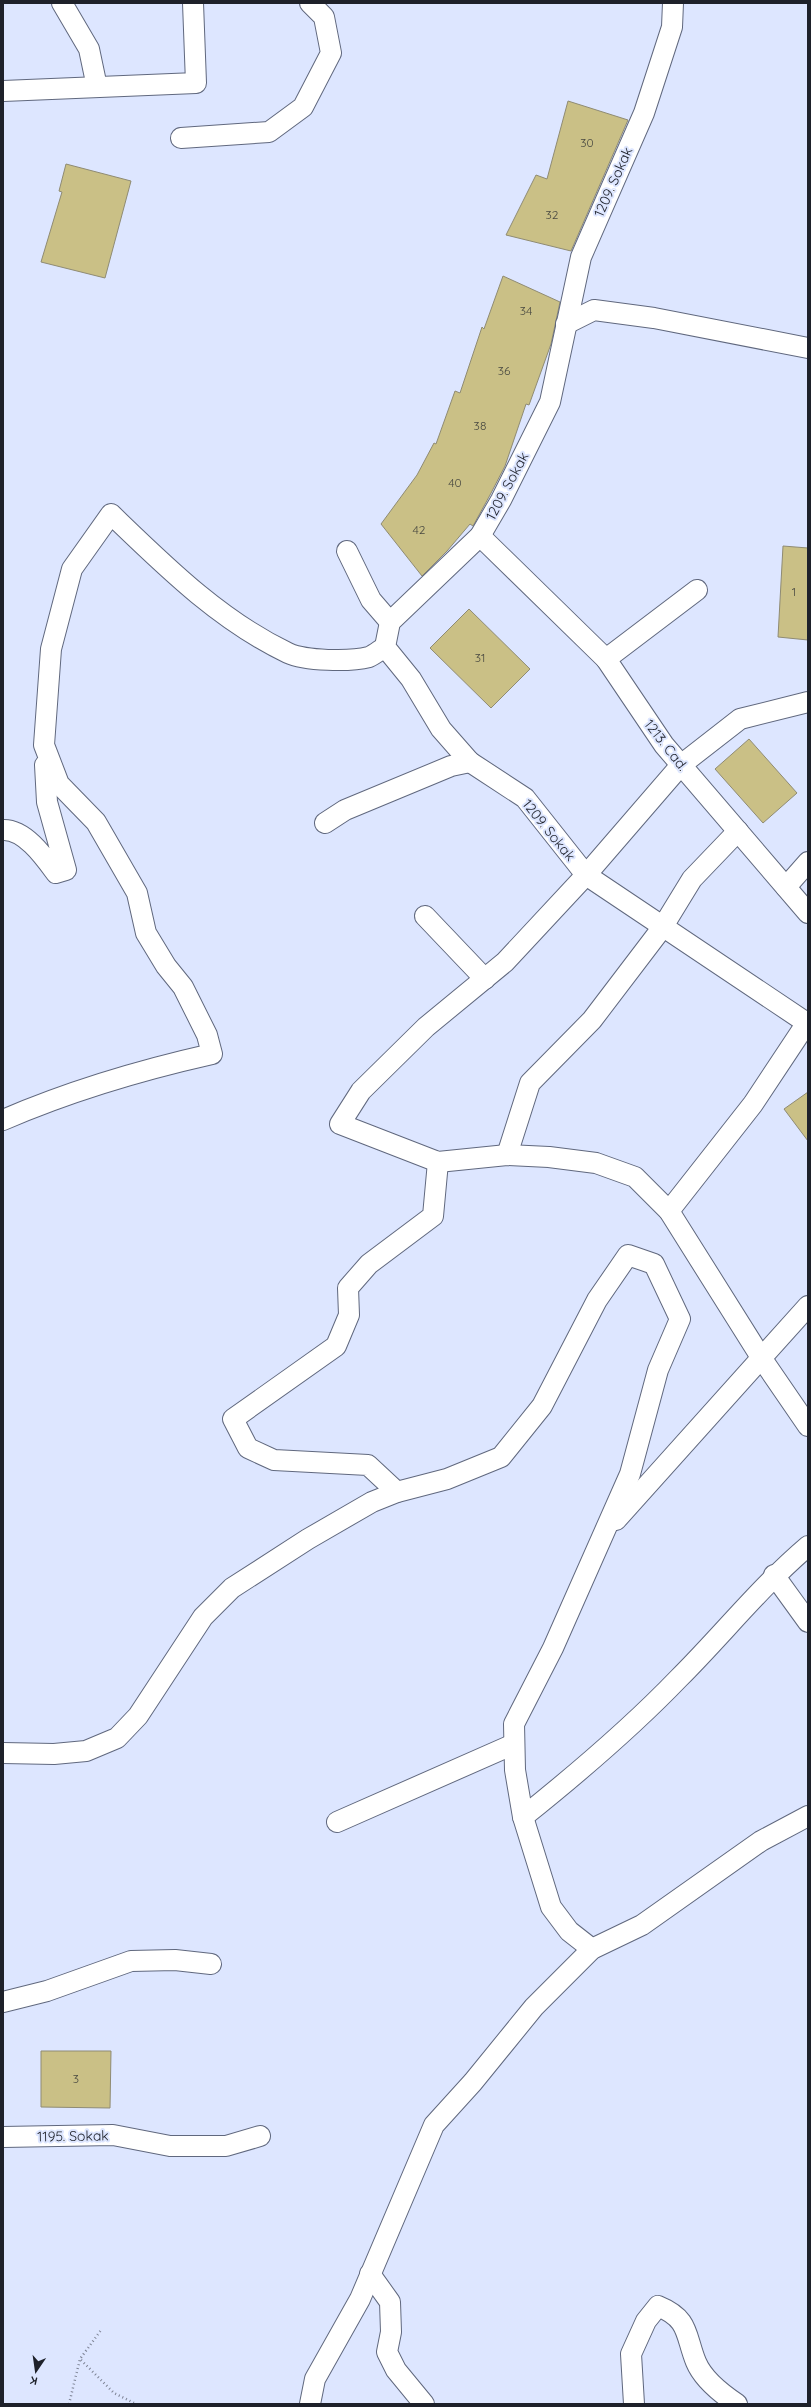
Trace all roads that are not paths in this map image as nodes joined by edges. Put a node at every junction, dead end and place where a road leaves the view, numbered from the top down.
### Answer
1 (62, 3) edge
2 (193, 3) edge
3 (310, 3) edge
4 (673, 3) edge
5 (97, 87) junction
6 (3, 91) edge
7 (182, 138) dead end
8 (566, 324) junction
9 (808, 348) edge
10 (480, 536) junction
11 (347, 551) dead end
12 (697, 590) dead end
13 (390, 622) junction
14 (384, 647) junction
15 (606, 659) junction
16 (808, 702) edge
17 (44, 745) junction
18 (470, 762) junction
19 (681, 765) junction
20 (325, 823) dead end
21 (3, 830) edge
22 (738, 831) junction
23 (808, 862) edge
24 (586, 876) junction
25 (786, 887) junction
26 (808, 913) edge
27 (425, 916) dead end
28 (662, 928) junction
29 (485, 979) junction
30 (808, 1022) edge
31 (3, 1120) edge
32 (507, 1156) junction
33 (438, 1162) junction
34 (669, 1211) junction
35 (808, 1306) edge
36 (762, 1359) junction
37 (808, 1426) edge
38 (397, 1492) junction
39 (604, 1534) junction
40 (808, 1546) edge
41 (774, 1575) junction
42 (808, 1622) edge
43 (514, 1744) junction
44 (3, 1753) edge
45 (808, 1816) edge
46 (523, 1817) junction
47 (337, 1822) dead end
48 (592, 1949) junction
49 (211, 1964) dead end
50 (3, 2002) edge
51 (260, 2136) dead end
52 (3, 2137) edge
53 (370, 2274) junction
54 (310, 2404) edge
55 (424, 2404) edge
56 (634, 2404) edge
57 (737, 2404) edge

1 - 5 street
2 - 5 street
3 - 7 street
4 - 8 street, 1209. Sokak
5 - 6 street
8 - 9 street
8 - 10 street, 1209. Sokak
10 - 13 street, 1209. Sokak
10 - 15 street, 1213. Cad.
11 - 13 street
12 - 15 street
13 - 14 street
14 - 17 street
14 - 18 street, 1209. Sokak
15 - 19 street, 1213. Cad.
16 - 19 street
17 - 21 street
17 - 31 street
18 - 20 street
18 - 24 street, 1209. Sokak
19 - 22 street, 1213. Cad.
19 - 24 street
22 - 25 street, 1213. Cad.
22 - 28 street
23 - 25 street
24 - 28 street, 1209. Sokak
24 - 29 street
25 - 26 street, 1213. Cad.
27 - 29 street
28 - 30 street, 1209. Sokak
28 - 32 street
29 - 33 street
30 - 34 street
32 - 33 street
32 - 34 street
33 - 38 street
34 - 36 street
35 - 36 street
36 - 37 street
36 - 39 street
38 - 39 street
38 - 44 street
39 - 43 street
40 - 41 street
41 - 42 street
41 - 46 street
43 - 46 street
43 - 47 street
45 - 48 street
46 - 48 street
48 - 53 street
49 - 50 street
51 - 52 street, 1195. Sokak
53 - 54 street
53 - 55 street
56 - 57 street

